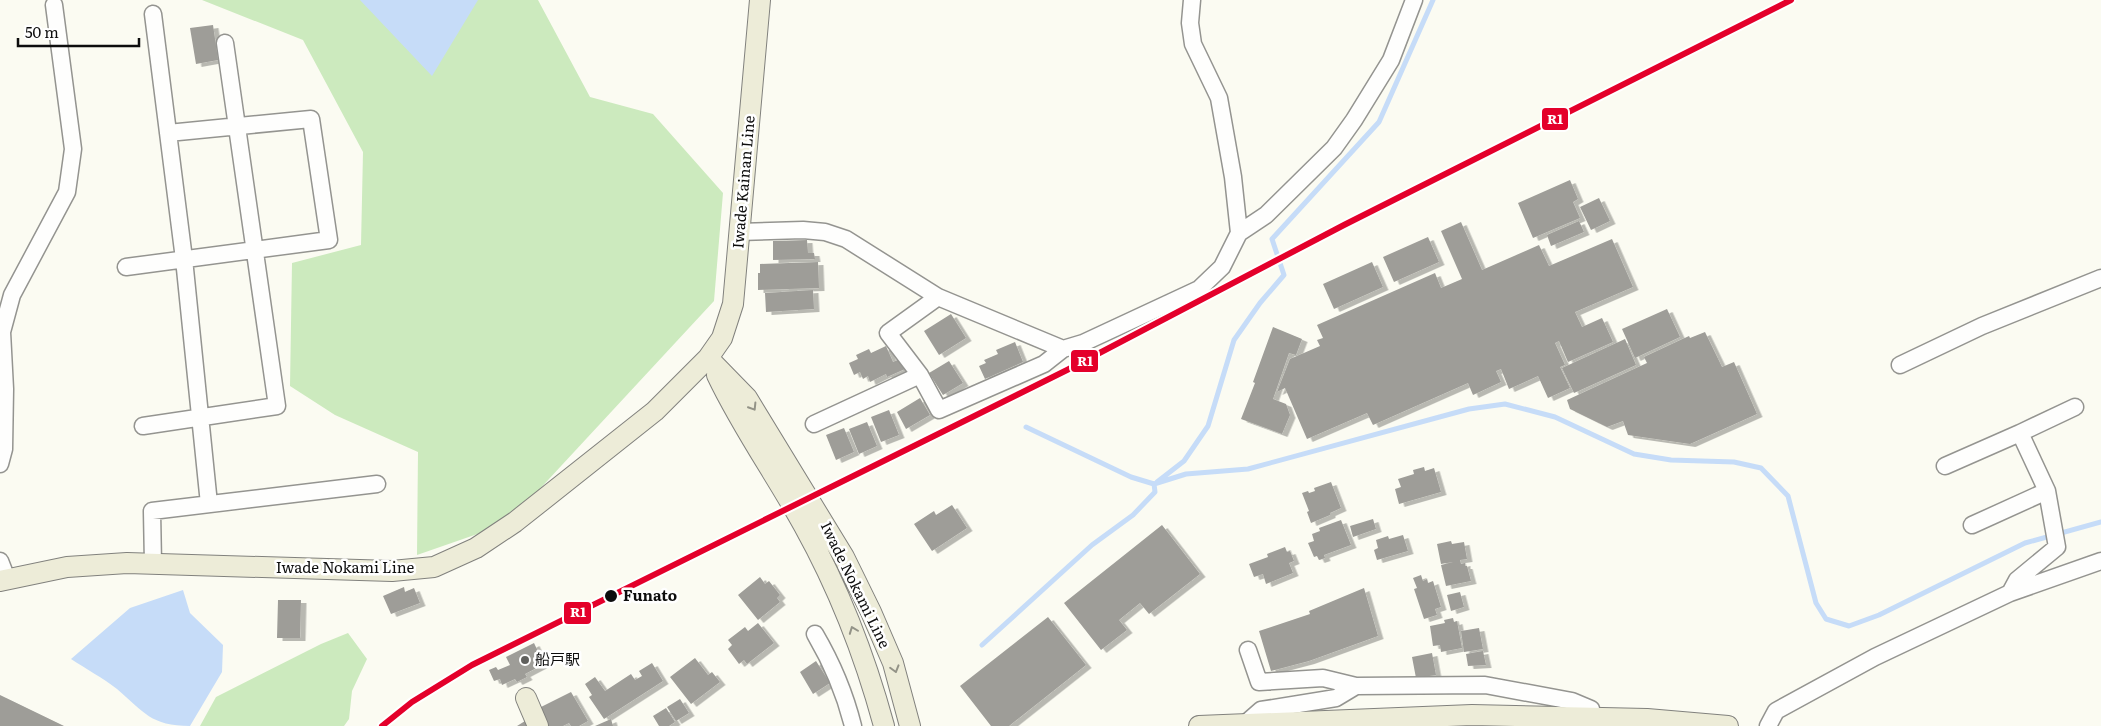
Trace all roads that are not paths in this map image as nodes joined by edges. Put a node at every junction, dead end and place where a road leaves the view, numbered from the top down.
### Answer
1 (760, 0) edge
2 (1192, 0) edge
3 (1414, 0) edge
4 (54, 5) dead end
5 (153, 14) dead end
6 (225, 43) dead end
7 (237, 126) junction
8 (168, 133) junction
9 (739, 232) junction
10 (1239, 233) junction
11 (255, 251) junction
12 (184, 259) junction
13 (126, 267) dead end
14 (2101, 278) edge
15 (938, 298) junction
16 (1063, 349) junction
17 (708, 358) junction
18 (1900, 365) dead end
19 (920, 375) junction
20 (2076, 407) dead end
21 (200, 418) junction
22 (814, 424) dead end
23 (143, 426) dead end
24 (2020, 433) junction
25 (0, 464) edge
26 (1946, 466) dead end
27 (377, 484) dead end
28 (2047, 491) junction
29 (209, 504) junction
30 (812, 520) junction
31 (1972, 525) dead end
32 (2101, 561) edge
33 (153, 564) junction
34 (2, 574) edge
35 (2010, 593) junction
36 (815, 634) dead end
37 (1248, 650) dead end
38 (1356, 686) junction
39 (526, 698) dead end
40 (1593, 718) junction
41 (1245, 724) junction
42 (538, 726) edge
43 (853, 726) edge
44 (884, 726) edge
45 (910, 726) edge
46 (1199, 726) edge
47 (1728, 726) edge
48 (1768, 726) edge

1 - 9 main road, Iwade Kainan Line
2 - 10 street
3 - 10 street
4 - 25 street
5 - 8 street
6 - 7 street
7 - 8 street
7 - 11 street
7 - 11 street
8 - 12 street
9 - 15 street
9 - 17 main road, Iwade Kainan Line
10 - 16 street
11 - 12 street
11 - 21 street
12 - 13 street
12 - 21 street
14 - 18 street
15 - 16 street
15 - 19 street
16 - 19 street
17 - 30 main road, Iwade Nokami Line
17 - 33 main road, Iwade Nokami Line
19 - 22 street
20 - 24 street
21 - 23 street
21 - 29 street
24 - 26 street
24 - 28 street
27 - 29 street
28 - 31 street
28 - 35 street
29 - 33 street
44 -> 30 main road, Iwade Nokami Line
30 -> 45 main road, Iwade Nokami Line
32 - 35 street
33 - 34 main road, Iwade Nokami Line
35 - 48 street
36 - 43 street
37 - 38 street
38 - 40 street
38 - 41 street
39 - 42 main road
40 - 41 main road
40 - 47 main road
41 - 46 main road

